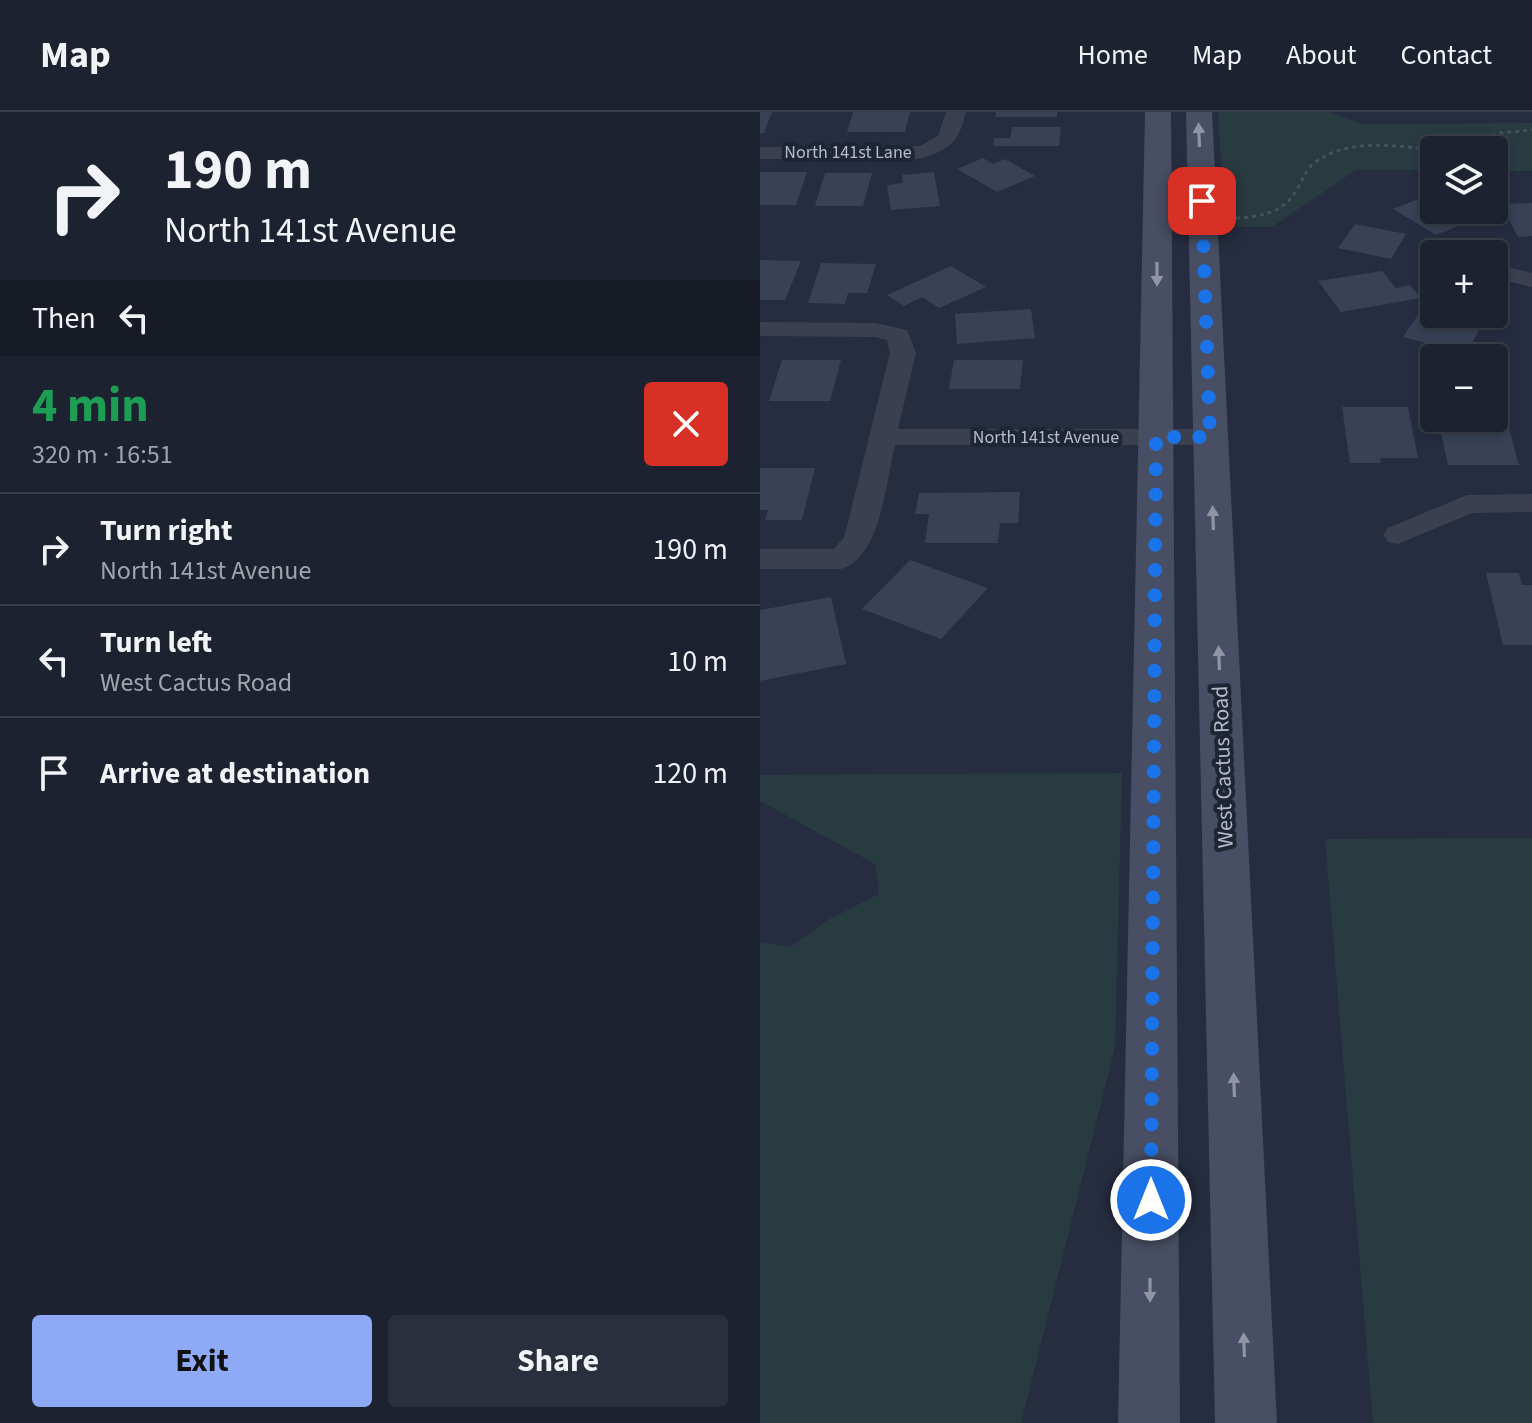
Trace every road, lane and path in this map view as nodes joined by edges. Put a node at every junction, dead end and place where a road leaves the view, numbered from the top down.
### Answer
1 (956, 112) edge
2 (1158, 112) edge
3 (1199, 112) edge
4 (1532, 130) edge
5 (1490, 136) edge
6 (1420, 149) edge
7 (760, 153) edge
8 (1236, 218) dead end
9 (1508, 274) edge
10 (1532, 280) edge
11 (760, 329) edge
12 (881, 437) junction
13 (1156, 437) junction
14 (1210, 437) junction
15 (1532, 503) edge
16 (1398, 535) dead end
17 (760, 559) edge
18 (1149, 1423) edge
19 (1246, 1423) edge

1 - 7 street, North 141st Lane
2 -> 13 main road
14 -> 3 main road, West Cactus Road
4 - 5 path
6 - 8 path
9 - 10 street
11 - 12 street
12 - 13 street, North 141st Avenue
12 - 17 street
13 - 14 street, North 141st Avenue
13 -> 18 main road
19 -> 14 main road, West Cactus Road
15 - 16 street

